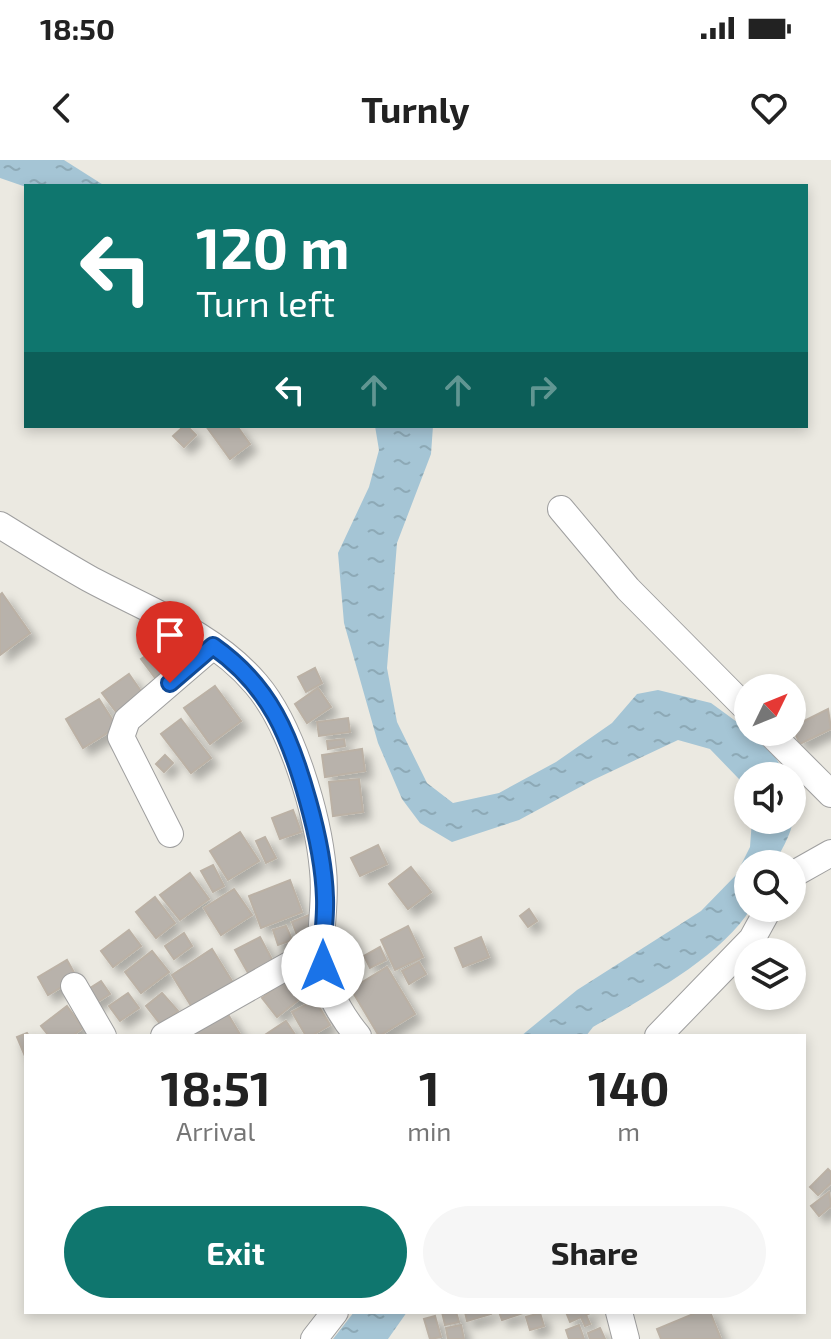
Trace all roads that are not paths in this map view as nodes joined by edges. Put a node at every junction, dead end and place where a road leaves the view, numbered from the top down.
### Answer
1 (561, 509) dead end
2 (0, 525) edge
3 (213, 646) junction
4 (734, 696) edge
5 (783, 746) edge
6 (831, 794) edge
7 (170, 834) dead end
8 (831, 853) edge
9 (806, 867) edge
10 (761, 922) edge
11 (321, 947) junction
12 (74, 986) dead end
13 (102, 1034) edge
14 (168, 1034) edge
15 (356, 1034) edge
16 (660, 1034) edge
17 (333, 1314) edge
18 (620, 1314) edge
19 (314, 1339) edge
20 (626, 1339) edge

1 - 4 street
2 - 3 street
3 - 7 street
3 - 11 street
5 - 6 street
8 - 9 street
10 - 16 street
11 - 14 street
11 - 15 street
12 - 13 street
17 - 19 street
18 - 20 street

